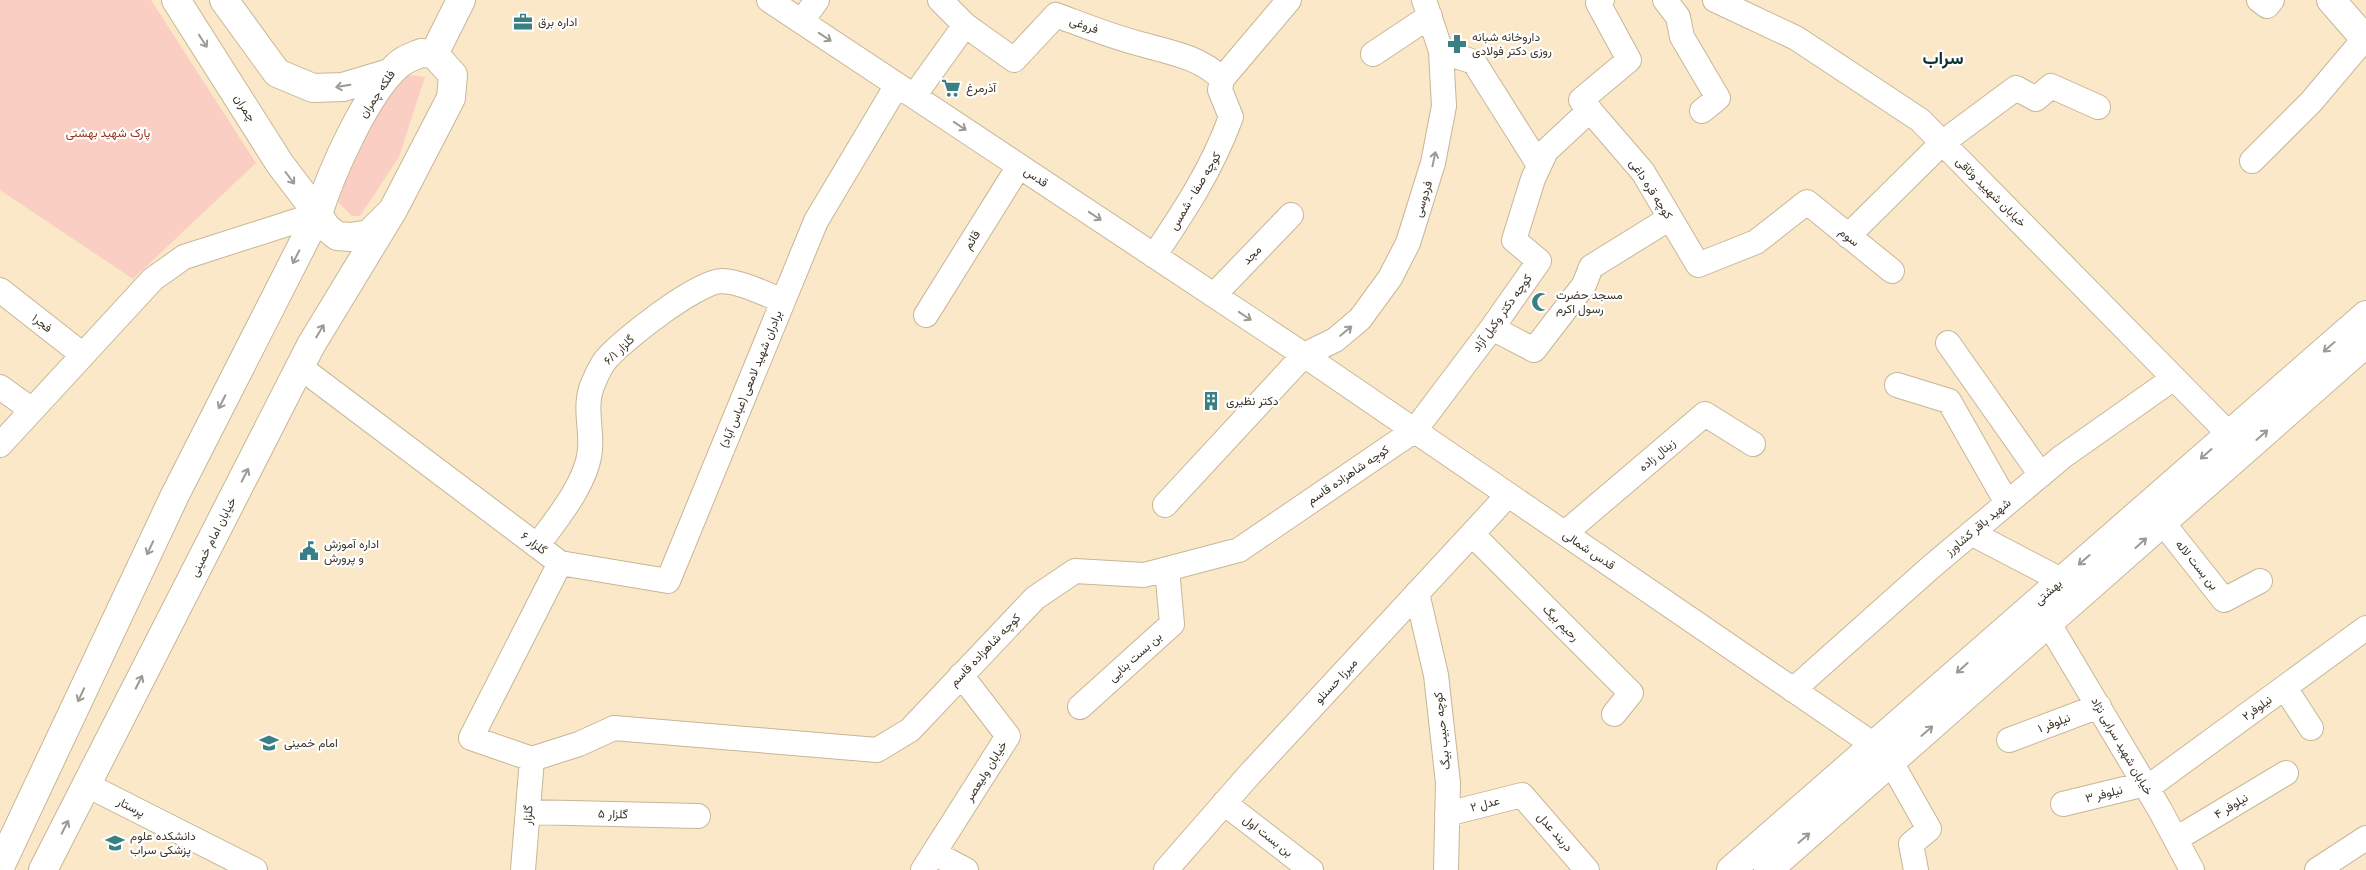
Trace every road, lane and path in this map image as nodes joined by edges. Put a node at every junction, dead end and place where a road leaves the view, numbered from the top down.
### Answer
1 (176, 0) edge
2 (224, 0) edge
3 (461, 0) edge
4 (769, 0) edge
5 (817, 0) edge
6 (940, 0) edge
7 (1288, 0) edge
8 (1602, 0) edge
9 (1665, 0) edge
10 (1715, 0) edge
11 (2259, 0) edge
12 (2272, 0) edge
13 (2330, 0) edge
14 (1427, 8) edge
15 (802, 22) junction
16 (965, 25) junction
17 (2365, 39) edge
18 (1441, 51) junction
19 (434, 54) junction
20 (1373, 54) dead end
21 (390, 73) junction
22 (1222, 80) junction
23 (906, 90) junction
24 (2098, 107) dead end
25 (1590, 110) junction
26 (1702, 111) dead end
27 (1942, 143) junction
28 (2252, 161) dead end
29 (1539, 165) junction
30 (1019, 166) junction
31 (1806, 202) joint
32 (393, 210) junction
33 (318, 214) junction
34 (1290, 215) dead end
35 (1670, 218) junction
36 (1848, 236) junction
37 (1154, 256) junction
38 (1892, 272) dead end
39 (0, 290) edge
40 (1214, 295) junction
41 (784, 301) junction
42 (926, 315) dead end
43 (2366, 315) edge
44 (1492, 328) junction
45 (1948, 342) dead end
46 (2366, 343) edge
47 (83, 355) junction
48 (1304, 355) junction
49 (300, 366) junction
50 (2174, 378) junction
51 (1897, 384) dead end
52 (0, 387) edge
53 (32, 410) junction
54 (1415, 430) junction
55 (2229, 434) junction
56 (1753, 444) dead end
57 (0, 445) edge
58 (2041, 474) junction
59 (1508, 495) junction
60 (2008, 503) junction
61 (1166, 505) dead end
62 (2163, 523) junction
63 (1565, 533) junction
64 (1971, 533) junction
65 (1472, 534) junction
66 (537, 546) junction
67 (560, 563) junction
68 (1166, 569) junction
69 (2061, 580) junction
70 (2260, 581) dead end
71 (1417, 593) junction
72 (2049, 624) junction
73 (2366, 628) edge
74 (961, 675) junction
75 (2284, 688) junction
76 (1793, 690) junction
77 (2099, 706) junction
78 (1080, 707) dead end
79 (1614, 714) dead end
80 (2311, 728) dead end
81 (2009, 740) dead end
82 (1882, 754) junction
83 (532, 759) junction
84 (48, 765) junction
85 (2286, 773) dead end
86 (87, 785) junction
87 (2146, 786) junction
88 (1522, 794) joint
89 (1224, 803) junction
90 (2063, 804) dead end
91 (528, 812) junction
92 (1447, 814) junction
93 (698, 816) dead end
94 (2366, 838) edge
95 (2176, 840) junction
96 (928, 861) edge
97 (0, 867) edge
98 (43, 870) edge
99 (255, 870) edge
100 (523, 870) edge
101 (966, 870) edge
102 (1166, 870) edge
103 (1311, 870) edge
104 (1446, 870) edge
105 (1587, 870) edge
106 (1731, 870) edge
107 (1768, 870) edge
108 (1916, 870) edge
109 (2192, 870) edge
110 (2317, 870) edge

1 -> 33 main road, چمران
21 -> 2 main road
3 - 19 main road
4 - 15 street, قدس
5 - 15 street
6 - 16 street, فروغی
7 - 22 street
8 - 25 street
9 - 26 street
10 - 27 street, خیابان شهیید وثاقی
11 - 12 street
13 - 17 main road
14 - 18 street, فردوسی
14 - 20 street
15 -> 23 street, قدس
16 - 22 street, فروغی
16 - 23 street
17 - 28 street
18 - 29 street
48 -> 18 street, فردوسی
19 - 21 main road, فلکه چمران
19 - 32 main road
21 - 33 main road, فلکه چمران
22 - 37 street, کوچه صفا - شمس
23 -> 30 street, قدس
23 - 41 street, برادران شهید لامعی (عباس آباد)
24 - 27 street
25 - 29 street, کوچه دکتر وکیل آزاد
25 - 35 street, کوچه قره داغی
27 - 36 street
27 - 50 street, خیابان شهیید وثاقی
29 - 44 street, کوچه دکتر وکیل آزاد
30 -> 37 street, قدس
30 - 42 street, قائم
31 - 35 street, کوچه قره داغی
31 - 36 street, سوم
32 - 33 main road
49 -> 32 main road, خیابان امام خمینی
33 - 47 street
33 -> 84 main road
34 - 40 street, مجد
35 - 44 street
36 - 38 street, سوم
37 - 40 street, قدس
39 - 47 street, فجر۱
40 -> 48 street, قدس
41 - 66 street, گلزار ۶/۱
41 - 67 street, برادران شهید لامعی (عباس آباد)
43 -> 55 main road, بهشتی
44 - 54 street, کوچه دکتر وکیل آزاد
45 - 58 street
62 -> 46 main road, بهشتی
47 - 53 street
48 - 54 street, قدس شمالی
48 - 61 street
49 - 66 street, گلزار ۶
86 -> 49 main road, خیابان امام خمینی
50 - 55 street, خیابان شهیید وثاقی
50 - 58 street, شهید باقر کشاورز
51 - 60 street
52 - 53 street
53 - 57 street
54 - 59 street, قدس شمالی
54 - 68 street, کوچه شاهزاده قاسم
55 -> 69 main road, بهشتی
56 - 63 street, زینال زاده
58 - 60 street, شهید باقر کشاورز
59 - 63 street, قدس شمالی
59 - 65 street, میرزا حسنلو
60 - 64 street, شهید باقر کشاورز
62 - 70 street, بن بست لاله
72 -> 62 main road, بهشتی
63 - 76 street, قدس شمالی
64 - 69 street
64 - 76 street, شهید باقر کشاورز
65 - 71 street, میرزا حسنلو
65 - 79 street, رحیم بیگ
66 - 67 street, گلزار ۶
67 - 83 street, گلزار ۶
68 - 74 street, کوچه شاهزاده قاسم
68 - 78 street, بن بست بنایی
69 -> 82 main road, بهشتی
71 - 89 street, میرزا حسنلو
71 - 92 street, کوچه حبیب بیگ
72 - 77 street, خیابان شهید سرابی نژاد
82 -> 72 main road, بهشتی
73 - 75 street, نیلوفر۲
74 - 83 street, کوچه شاهزاده قاسم
74 - 96 street, خیابان ولیعصر
75 - 80 street
75 - 87 street, نیلوفر۲
76 - 82 street, قدس شمالی
77 - 81 street, نیلوفر ۱
77 - 87 street, خیابان شهید سرابی نژاد
82 - 106 main road, بهشتی
107 -> 82 main road, بهشتی
82 - 108 street
83 - 91 street, گلزار
84 - 86 main road
84 - 97 main road
85 - 95 street, نیلوفر ۴
98 -> 86 main road, خیابان امام خمینی
86 - 99 street, پرستار
87 - 90 street, نیلوفر ۳
87 - 95 street, خیابان شهید سرابی نژاد
88 - 92 street, عدل ۲
88 - 105 street, دربند عدل
89 - 102 street, میرزا حسنلو
89 - 103 street, بن بست اول
91 - 93 street, گلزار ۵
91 - 100 street, گلزار
92 - 104 street, کوچه حبیب بیگ
94 - 110 street
95 - 109 street, خیابان شهید سرابی نژاد
96 - 101 street

